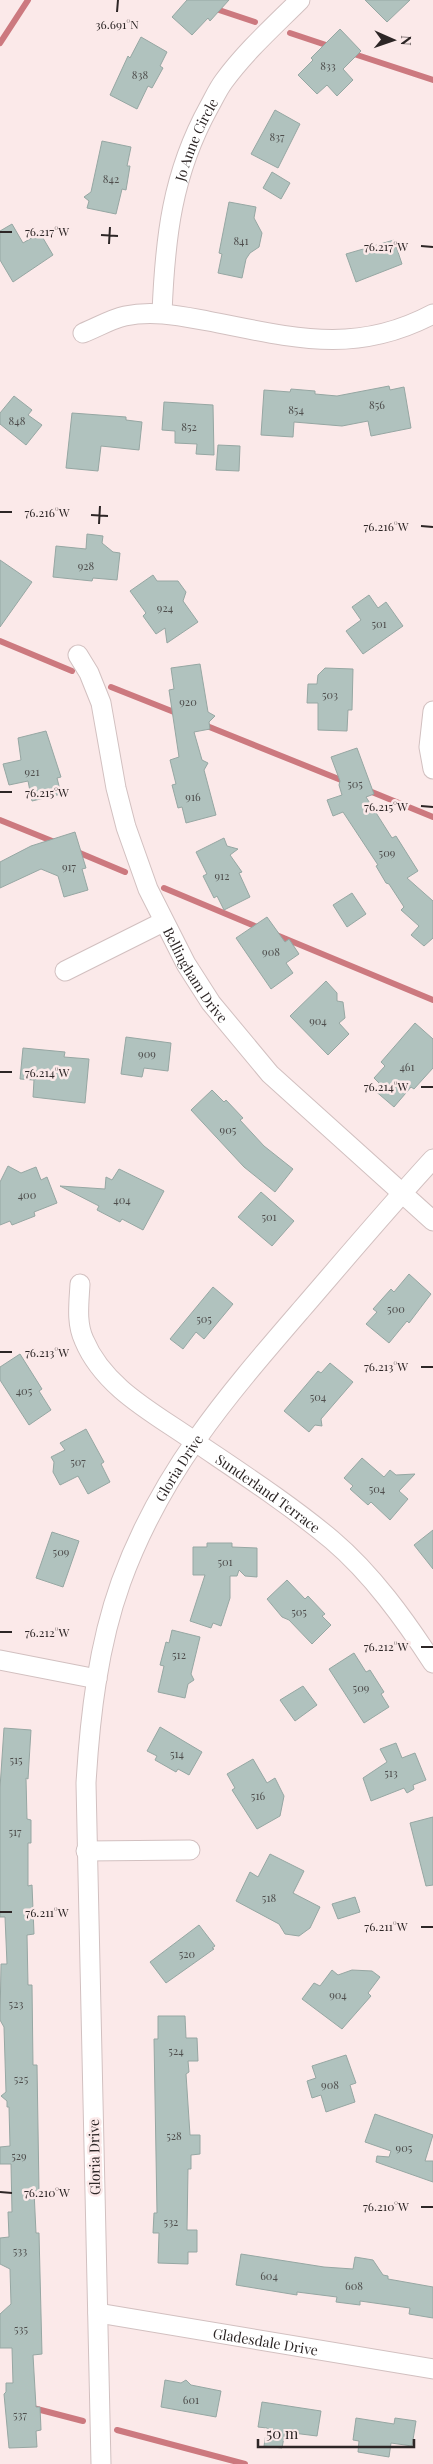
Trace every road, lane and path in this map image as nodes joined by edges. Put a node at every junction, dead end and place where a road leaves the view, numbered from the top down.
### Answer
1 (300, 0) edge
2 (162, 313) junction
3 (433, 314) edge
4 (83, 333) dead end
5 (78, 655) dead end
6 (433, 711) edge
7 (433, 769) edge
8 (163, 922) junction
9 (65, 971) dead end
10 (433, 1159) edge
11 (402, 1193) junction
12 (433, 1220) edge
13 (80, 1284) dead end
14 (194, 1441) junction
15 (0, 1660) edge
16 (433, 1663) edge
17 (97, 1679) junction
18 (190, 1850) dead end
19 (86, 1851) junction
20 (98, 2313) junction
21 (433, 2369) edge
22 (101, 2464) edge

1 - 2 street, Jo Anne Circle
2 - 3 street
2 - 4 street
5 - 8 street, Bellingham Drive
6 - 7 street
8 - 9 street
8 - 11 street, Bellingham Drive
10 - 11 street, Gloria Drive
11 - 12 street, Bellingham Drive
11 - 14 street, Gloria Drive
13 - 14 street, Sunderland Terrace
14 - 16 street, Sunderland Terrace
14 - 17 street, Gloria Drive
15 - 17 street
17 - 19 street, Gloria Drive
18 - 19 street
19 - 20 street, Gloria Drive
20 - 21 street, Gladesdale Drive
20 - 22 street, Gloria Drive

